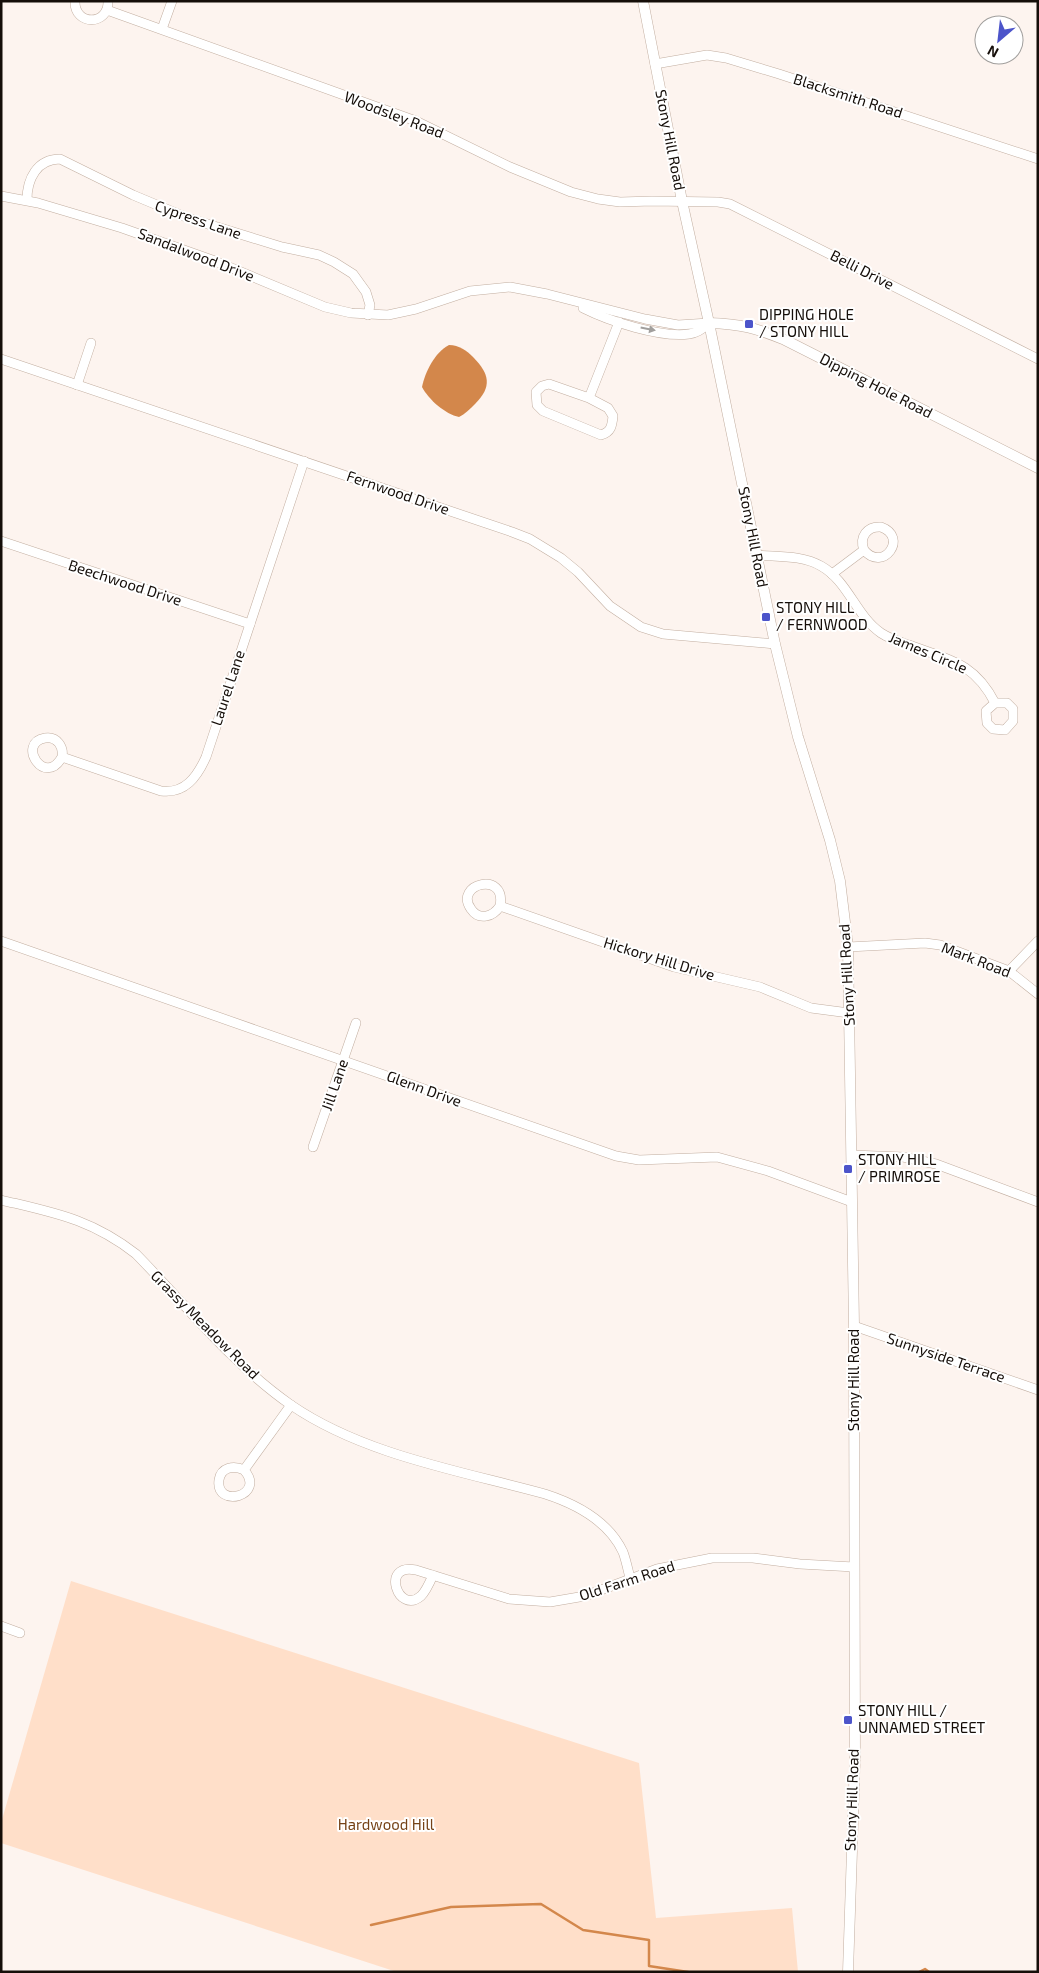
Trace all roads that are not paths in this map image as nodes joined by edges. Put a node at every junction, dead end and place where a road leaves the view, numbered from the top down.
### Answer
1 (75, 1) edge
2 (172, 1) edge
3 (642, 1) edge
4 (108, 5) edge
5 (162, 29) junction
6 (655, 64) junction
7 (1038, 159) edge
8 (1, 196) edge
9 (27, 200) junction
10 (682, 201) junction
11 (570, 301) junction
12 (368, 315) junction
13 (619, 322) junction
14 (709, 323) junction
15 (91, 343) dead end
16 (1, 359) edge
17 (1038, 359) edge
18 (77, 385) junction
19 (589, 398) junction
20 (304, 461) junction
21 (1038, 468) edge
22 (1, 541) edge
23 (864, 550) dead end
24 (757, 555) junction
25 (832, 574) junction
26 (250, 624) junction
27 (775, 644) junction
28 (995, 702) dead end
29 (62, 757) dead end
30 (500, 906) dead end
31 (1, 940) edge
32 (1038, 941) edge
33 (848, 947) junction
34 (1009, 971) junction
35 (1038, 994) edge
36 (849, 1013) junction
37 (356, 1023) dead end
38 (344, 1061) junction
39 (313, 1147) dead end
40 (852, 1155) junction
41 (1, 1200) edge
42 (852, 1202) junction
43 (1038, 1202) edge
44 (854, 1326) junction
45 (1038, 1390) edge
46 (291, 1405) junction
47 (244, 1470) dead end
48 (854, 1567) junction
49 (433, 1575) dead end
50 (630, 1578) junction
51 (1, 1626) edge
52 (20, 1633) dead end
53 (848, 1972) edge

1 - 4 street, Woodsley Road
2 - 5 street
3 - 6 main road, Stony Hill Road
4 - 5 street, Woodsley Road
5 - 10 street, Woodsley Road
6 - 7 street, Blacksmith Road
6 - 10 main road, Stony Hill Road
8 - 9 street, Sandalwood Drive
9 - 12 street, Sandalwood Drive
9 - 12 street, Cypress Lane
10 - 14 main road, Stony Hill Road
10 - 17 street, Belli Drive
11 - 12 street, Sandalwood Drive
11 - 13 street
11 - 14 street
13 -> 14 street
13 - 19 street
14 - 21 main road, Dipping Hole Road
14 - 24 main road, Stony Hill Road
15 - 18 street
16 - 18 street, Fernwood Drive
18 - 20 street, Fernwood Drive
19 - 19 street
20 - 26 street, Laurel Lane
20 - 27 street, Fernwood Drive
22 - 26 street, Beechwood Drive
23 - 25 street
24 - 25 street, James Circle
24 - 27 main road, Stony Hill Road
25 - 28 street, James Circle
26 - 29 street, Laurel Lane
27 - 33 main road, Stony Hill Road
30 - 36 street, Hickory Hill Drive
31 - 38 street, Glenn Drive
32 - 34 street
33 - 34 street, Mark Road
33 - 36 main road, Stony Hill Road
34 - 35 street, Mark Road
36 - 40 main road, Stony Hill Road
37 - 38 street, Jill Lane
38 - 39 street, Jill Lane
38 - 42 street, Glenn Drive
40 - 42 main road, Stony Hill Road
40 - 43 street
41 - 46 street, Grassy Meadow Road
42 - 44 main road, Stony Hill Road
44 - 45 street, Sunnyside Terrace
44 - 48 main road, Stony Hill Road
46 - 47 street
46 - 50 street, Grassy Meadow Road
48 - 50 street, Old Farm Road
48 - 53 main road, Stony Hill Road
49 - 50 street, Old Farm Road
51 - 52 street

